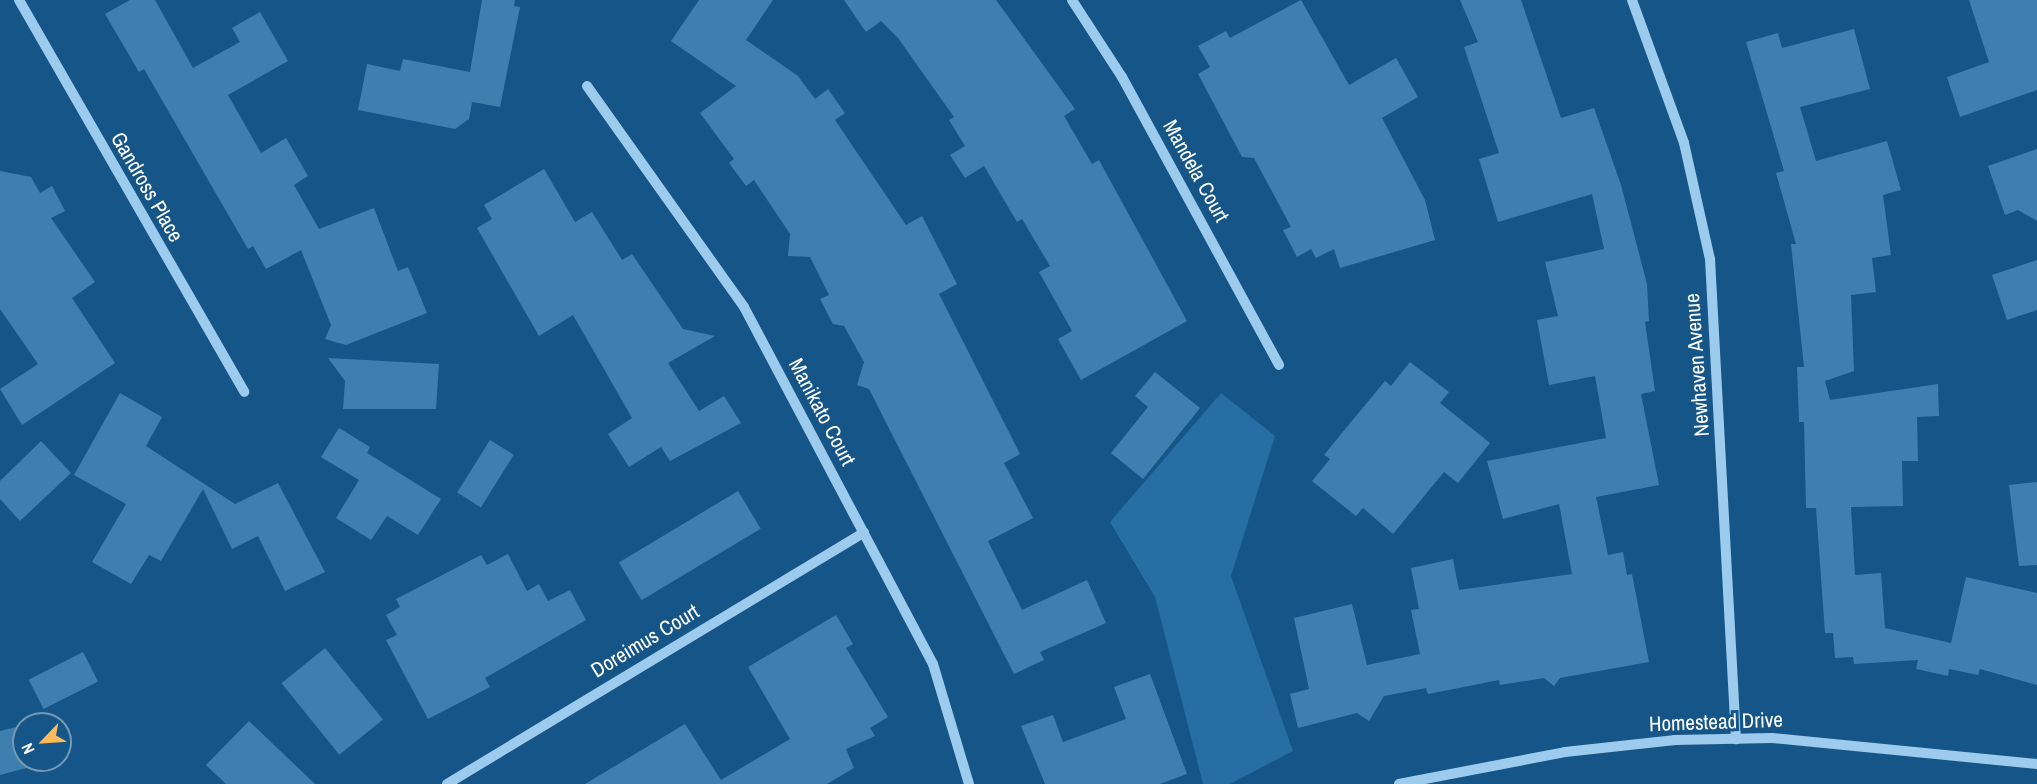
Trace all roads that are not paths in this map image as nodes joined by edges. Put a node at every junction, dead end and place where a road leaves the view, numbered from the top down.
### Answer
1 (19, 0) edge
2 (1072, 0) edge
3 (1632, 0) edge
4 (587, 86) dead end
5 (1279, 365) dead end
6 (244, 392) dead end
7 (864, 532) junction
8 (1736, 739) junction
9 (2037, 764) edge
10 (447, 784) edge
11 (969, 784) edge
12 (1399, 784) edge

1 - 6 street, Gandross Place
2 - 5 street, Mandela Court
3 - 8 street, Newhaven Avenue
4 - 7 street, Manikato Court
7 - 10 street, Doreimus Court
7 - 11 street, Manikato Court
8 - 9 street, Homestead Drive
8 - 12 street, Homestead Drive

